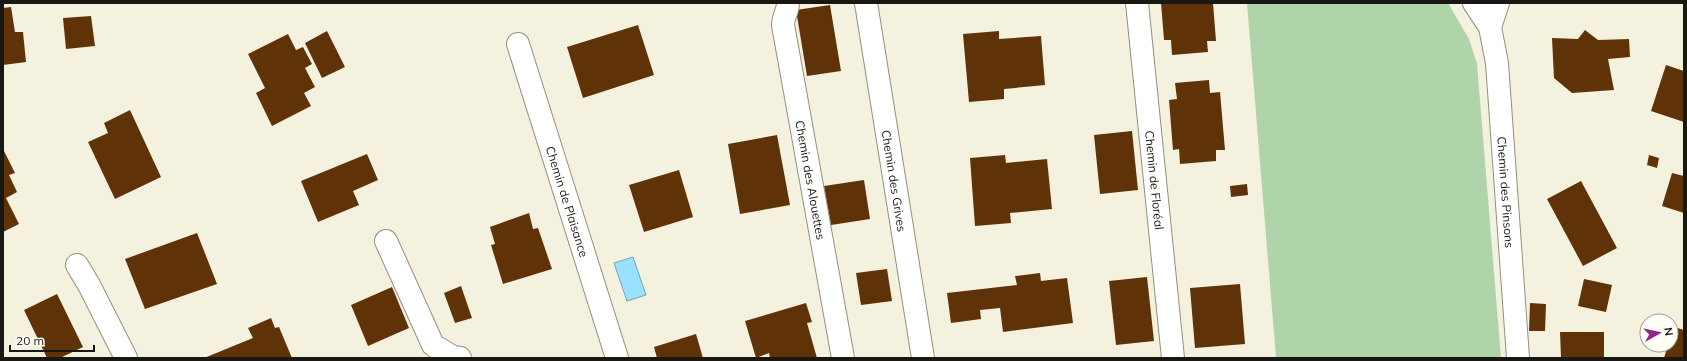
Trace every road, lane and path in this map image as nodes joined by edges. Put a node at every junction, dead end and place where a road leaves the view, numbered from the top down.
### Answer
1 (788, 3) edge
2 (866, 3) edge
3 (1137, 3) edge
4 (1474, 3) edge
5 (1498, 3) edge
6 (1490, 27) junction
7 (518, 44) dead end
8 (386, 241) dead end
9 (77, 265) dead end
10 (126, 358) edge
11 (460, 358) edge
12 (617, 358) edge
13 (843, 358) edge
14 (923, 358) edge
15 (1173, 358) edge
16 (1518, 358) edge

1 - 13 street, Chemin des Alouettes
2 - 14 street, Chemin des Grives
3 - 15 street, Chemin de Floréal
4 - 6 street, Chemin des Pinsons
5 - 6 street, Chemin des Pinsons
6 - 16 street, Chemin des Pinsons
7 - 12 street, Chemin de Plaisance
8 - 11 street
9 - 10 street

